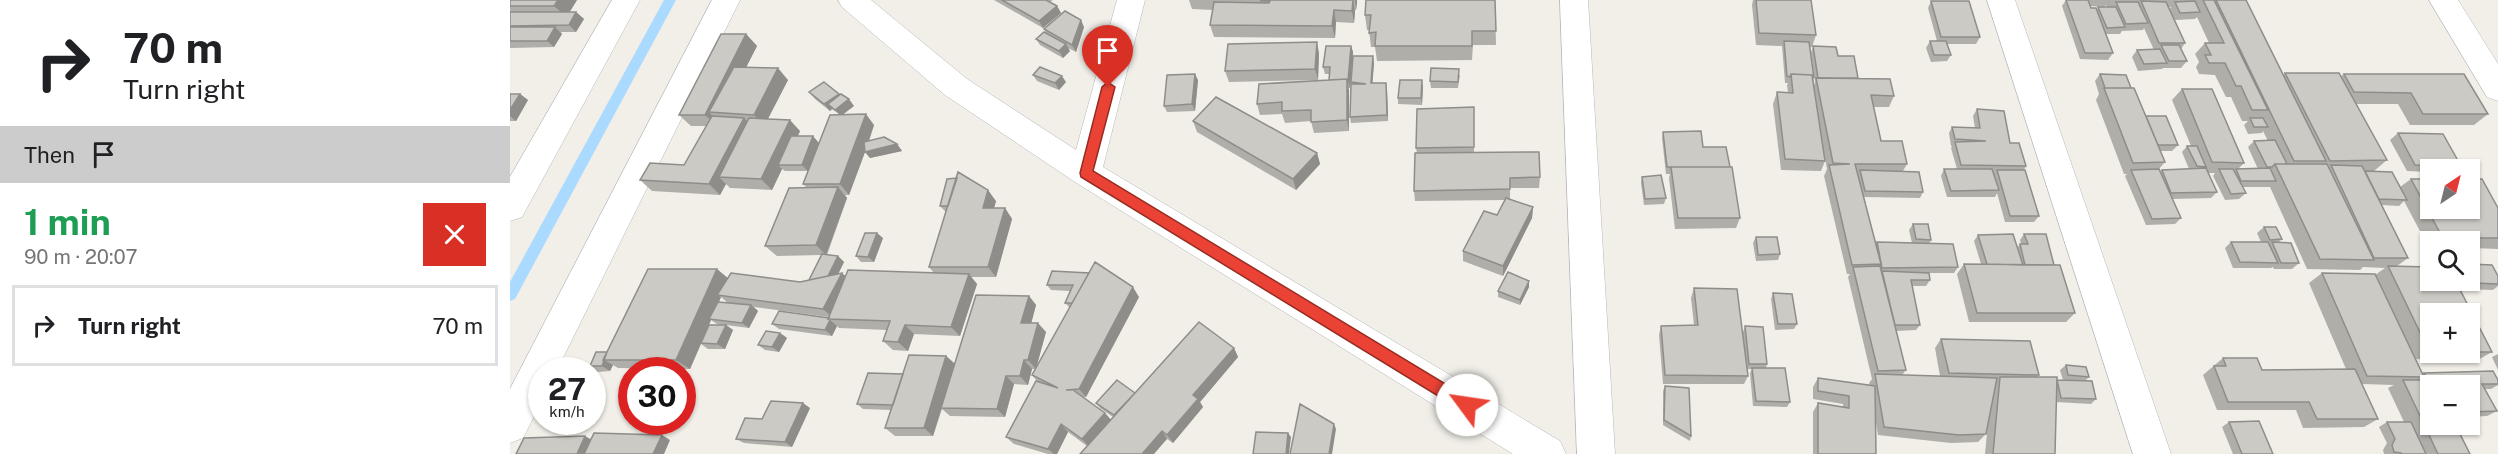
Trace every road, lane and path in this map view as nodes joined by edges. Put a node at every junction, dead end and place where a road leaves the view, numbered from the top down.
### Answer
1 (626, 0) edge
2 (726, 0) edge
3 (852, 0) edge
4 (1131, 0) edge
5 (1574, 0) edge
6 (2001, 0) edge
7 (2443, 0) edge
8 (2498, 89) edge
9 (1086, 173) junction
10 (510, 207) edge
11 (510, 426) edge
12 (1547, 454) edge
13 (1596, 454) edge
14 (2152, 454) edge

1 - 10 street
2 - 11 street
3 - 9 street
4 - 9 street
5 - 13 street
6 - 14 street
7 - 8 street
9 - 12 street

